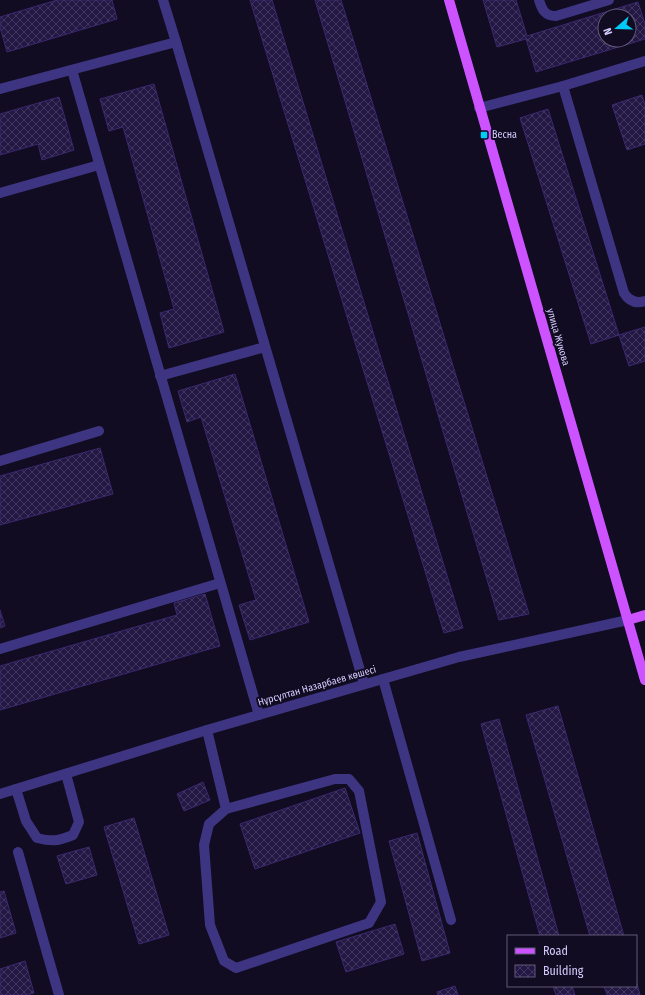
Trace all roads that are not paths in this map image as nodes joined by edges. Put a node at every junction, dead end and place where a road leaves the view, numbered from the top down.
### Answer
1 (163, 0) edge
2 (449, 0) edge
3 (539, 0) edge
4 (609, 0) edge
5 (176, 42) junction
6 (645, 61) edge
7 (72, 70) junction
8 (563, 86) junction
9 (0, 89) edge
10 (479, 108) junction
11 (99, 165) junction
12 (0, 193) edge
13 (645, 301) edge
14 (265, 346) junction
15 (160, 376) junction
16 (100, 431) dead end
17 (0, 461) edge
18 (220, 583) junction
19 (645, 615) edge
20 (628, 620) junction
21 (0, 649) edge
22 (383, 679) junction
23 (645, 680) edge
24 (364, 684) junction
25 (259, 715) junction
26 (207, 730) junction
27 (66, 774) junction
28 (16, 789) junction
29 (0, 794) edge
30 (226, 809) junction
31 (18, 852) dead end
32 (451, 920) dead end
33 (59, 995) edge

1 - 5 street
2 - 10 main road, улица Жукова
3 - 4 street
5 - 7 street
5 - 14 street
6 - 8 street
7 - 9 street
7 - 11 street
8 - 10 street
8 - 13 street
10 - 20 main road, улица Жукова
11 - 12 street
11 - 15 street
14 - 15 street
14 - 24 street
15 - 18 street
16 - 17 street
18 - 21 street
18 - 25 street
19 - 20 main road, Нұрсұлтан Назарбаев көшесі
20 - 22 street, Нұрсұлтан Назарбаев көшесі
20 - 23 main road, улица Жукова
22 - 24 street, Нұрсұлтан Назарбаев көшесі
22 - 32 street
24 - 25 street, Нұрсұлтан Назарбаев көшесі
25 - 26 street, Нұрсұлтан Назарбаев көшесі
26 - 27 street, Нұрсұлтан Назарбаев көшесі
26 - 30 street
27 - 28 street, Нұрсұлтан Назарбаев көшесі
27 - 28 street
28 - 29 street, Нұрсұлтан Назарбаев көшесі
30 - 30 street
31 - 33 street

